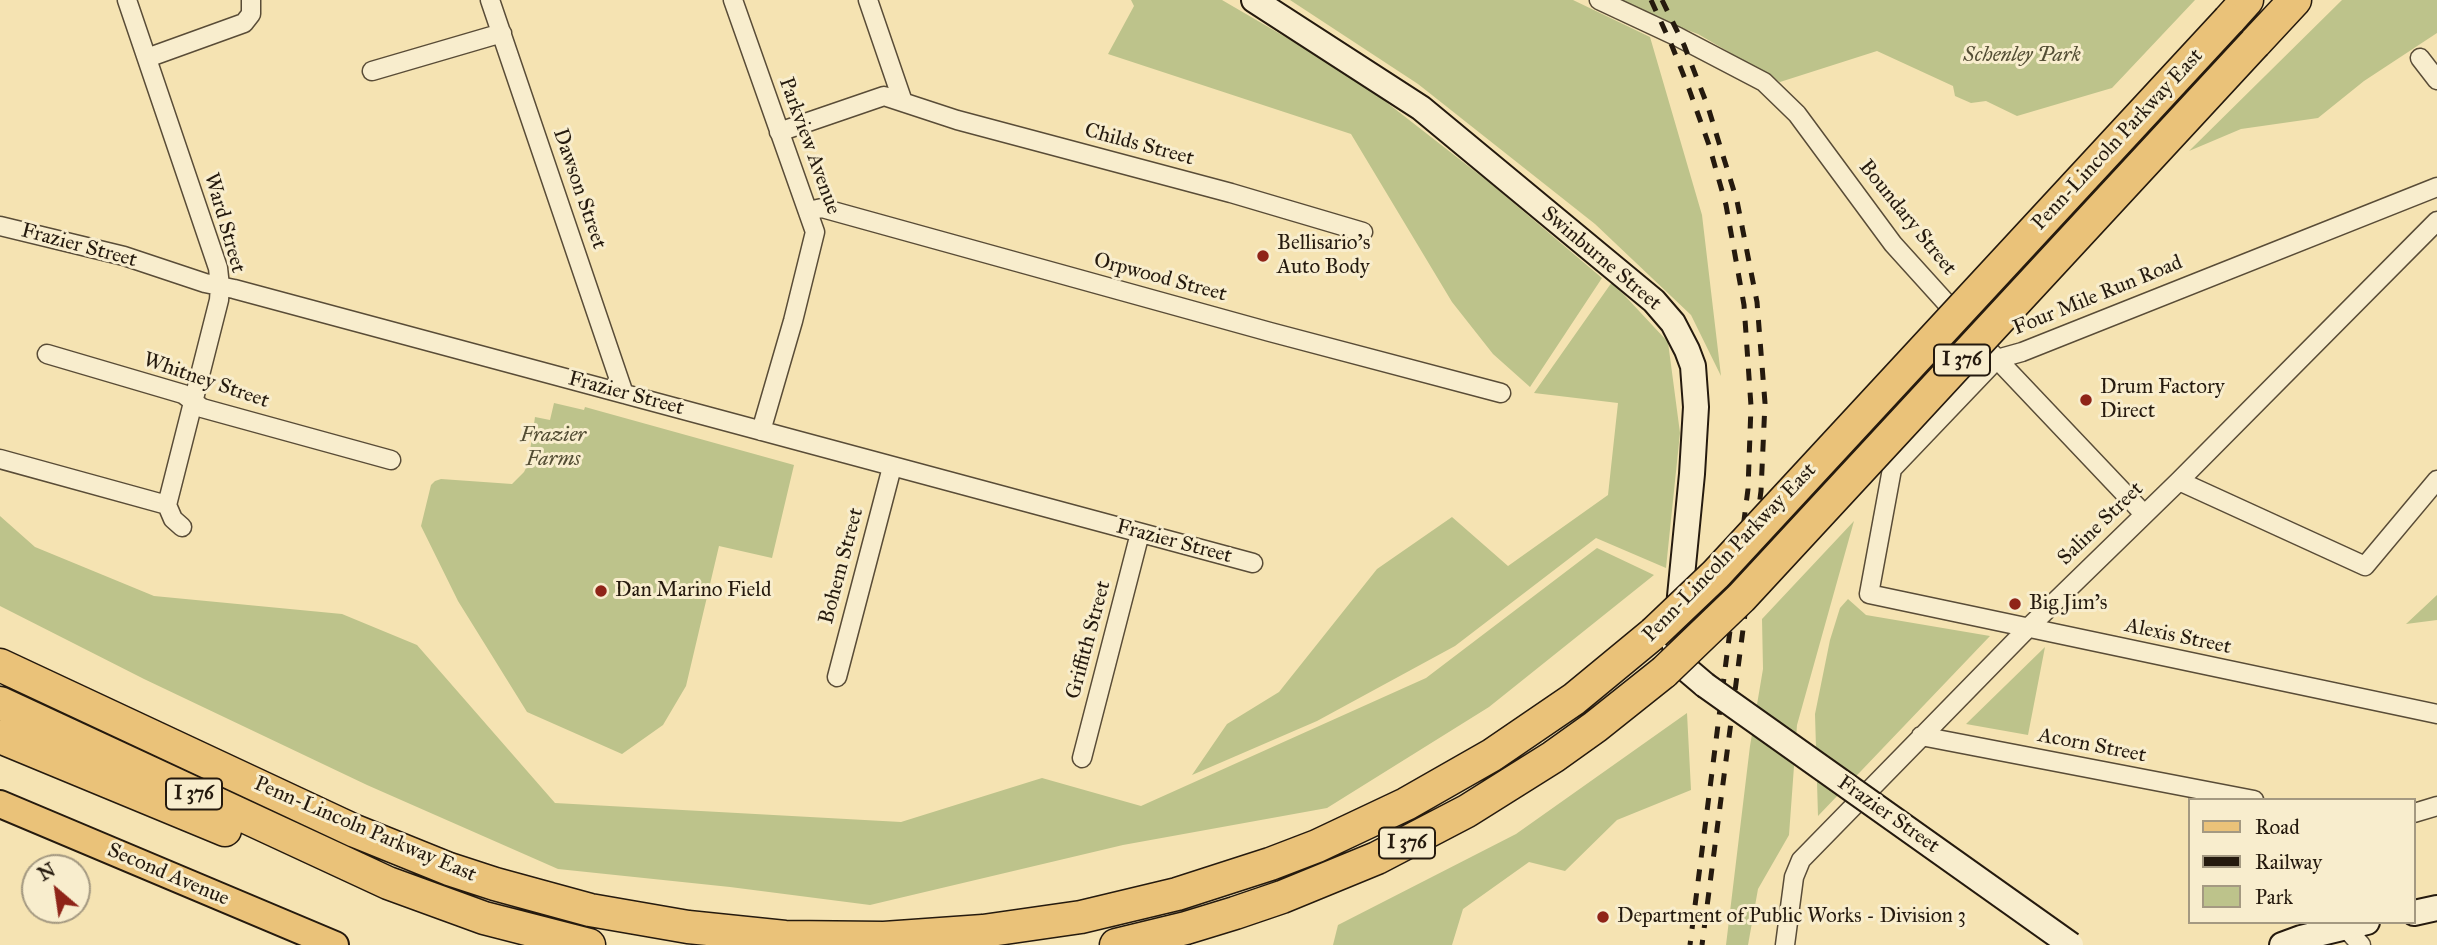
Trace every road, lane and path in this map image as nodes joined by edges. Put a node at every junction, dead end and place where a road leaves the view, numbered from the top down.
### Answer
1 (127, 0) edge
2 (251, 0) edge
3 (490, 0) edge
4 (733, 0) edge
5 (867, 0) edge
6 (1254, 0) edge
7 (1600, 0) edge
8 (2295, 0) edge
9 (2238, 10) edge
10 (502, 33) junction
11 (147, 58) junction
12 (2420, 58) dead end
13 (372, 71) dead end
14 (2437, 80) edge
15 (903, 102) junction
16 (779, 132) junction
17 (2437, 187) edge
18 (808, 211) junction
19 (2437, 221) edge
20 (0, 226) edge
21 (1363, 232) dead end
22 (220, 286) junction
23 (47, 354) dead end
24 (1997, 359) junction
25 (1501, 393) dead end
26 (624, 394) junction
27 (193, 402) junction
28 (761, 431) junction
29 (0, 459) edge
30 (391, 460) dead end
31 (892, 467) junction
32 (2437, 480) edge
33 (2179, 481) junction
34 (167, 505) junction
35 (2144, 514) junction
36 (182, 527) dead end
37 (1140, 533) junction
38 (1253, 563) dead end
39 (1868, 594) joint
40 (2028, 628) junction
41 (0, 650) edge
42 (0, 665) edge
43 (836, 677) dead end
44 (1705, 685) joint
45 (0, 703) edge
46 (92, 708) junction
47 (2437, 714) edge
48 (1922, 736) junction
49 (0, 737) edge
50 (1082, 758) dead end
51 (2244, 798) edge
52 (0, 804) edge
53 (2437, 806) edge
54 (2416, 812) edge
55 (388, 883) junction
56 (2437, 908) edge
57 (2416, 913) edge
58 (2356, 925) edge
59 (335, 945) edge
60 (589, 945) edge
61 (1116, 945) edge
62 (1785, 945) edge
63 (2071, 945) edge
64 (2282, 945) edge
65 (2361, 945) edge

1 - 11 street, Ward Street
2 - 11 street
3 - 10 street, Dawson Street
4 - 16 street, Parkview Avenue
5 - 15 street
6 - 44 street, Swinburne Street
7 - 24 street, Boundary Street
8 - 61 highway, Penn-Lincoln Parkway East / I 376, bridge
9 - 46 highway, Penn-Lincoln Parkway East / I 376, bridge
10 - 13 street
10 - 26 street, Dawson Street
11 - 22 street, Ward Street
12 - 14 street
15 - 16 street, Childs Street
15 - 21 street, Childs Street
16 - 18 street, Parkview Avenue
17 - 24 street, Four Mile Run Road
18 - 25 street, Orpwood Street
18 - 28 street, Parkview Avenue
19 - 33 street, Saline Street
20 - 22 street, Frazier Street
22 - 26 street, Frazier Street
22 - 27 street, Ward Street
23 - 27 street, Whitney Street
24 - 35 street, Boundary Street
24 - 39 street, Four Mile Run Road
26 - 28 street, Frazier Street
27 - 30 street, Whitney Street
27 - 34 street, Ward Street
28 - 31 street, Frazier Street
29 - 34 street
31 - 37 street, Frazier Street
31 - 43 street, Bohem Street
32 - 33 street
33 - 35 street, Saline Street
34 - 36 street
35 - 40 street, Saline Street
37 - 38 street, Frazier Street
37 - 50 street, Griffith Street
39 - 40 street, Alexis Street
40 - 47 street, Alexis Street
40 - 48 street, Saline Street
41 - 46 highway
42 - 46 highway, Penn-Lincoln Parkway East / I 376
44 - 63 street, Frazier Street, bridge
45 - 55 highway, Penn-Lincoln Parkway East / I 376
48 - 51 street, Acorn Street
48 - 62 street, Saline Street
49 - 55 highway
52 - 59 main road, Second Avenue
53 - 54 street
55 - 60 highway, Penn-Lincoln Parkway East / I 376
56 - 57 street
58 - 64 street
58 - 65 street

